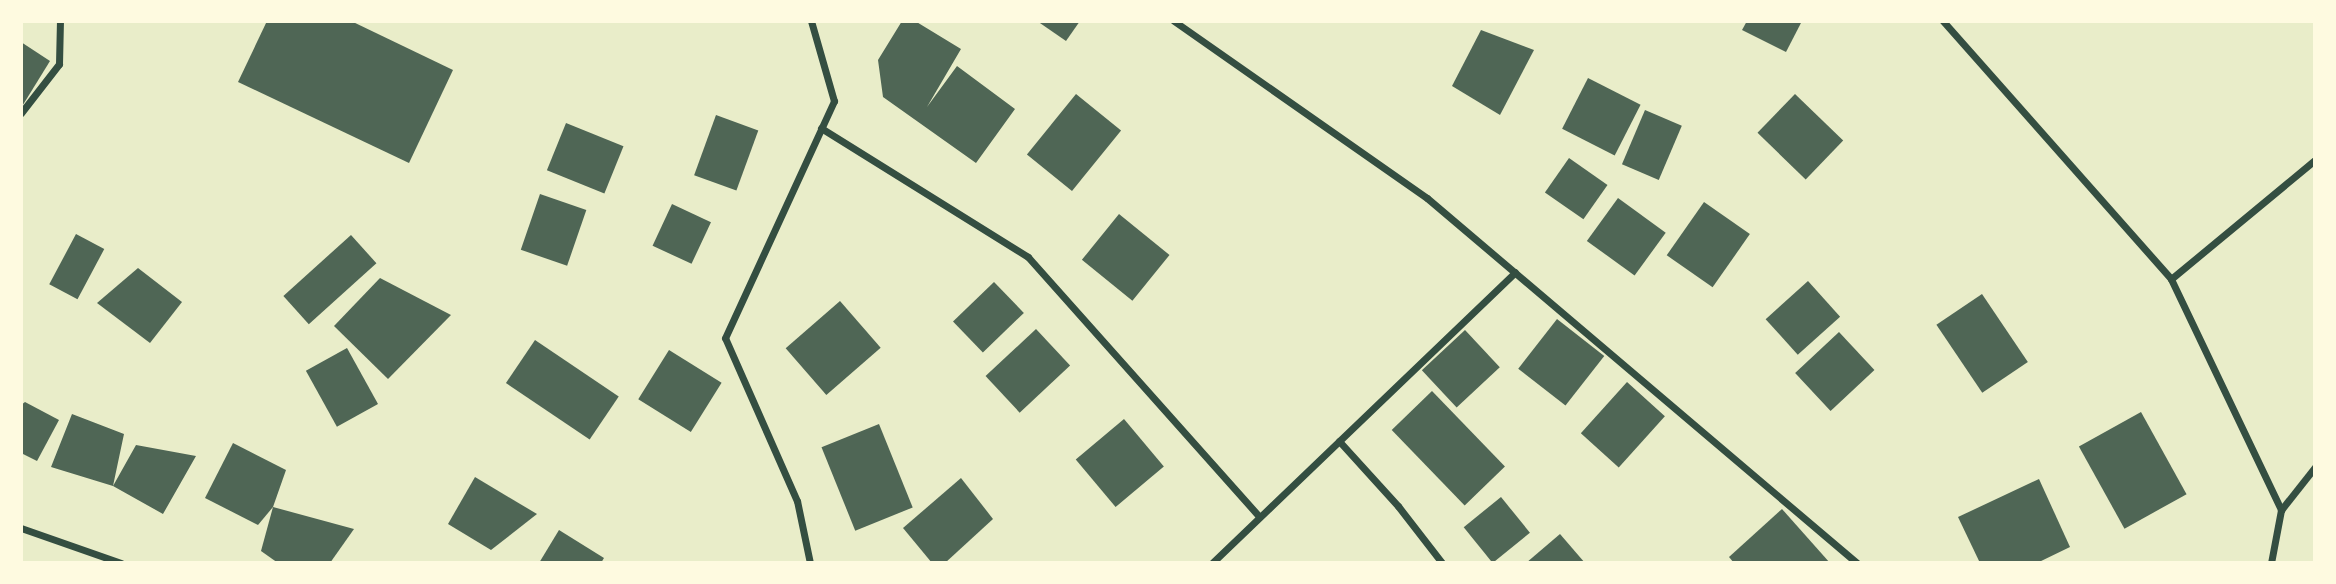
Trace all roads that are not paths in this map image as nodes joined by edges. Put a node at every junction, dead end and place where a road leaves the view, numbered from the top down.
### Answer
1 (60, 21) edge
2 (811, 21) edge
3 (1174, 21) edge
4 (1943, 21) edge
5 (21, 113) edge
6 (821, 128) junction
7 (2315, 160) edge
8 (1514, 271) junction
9 (2171, 279) junction
10 (1339, 441) junction
11 (2315, 467) edge
12 (2281, 509) junction
13 (1260, 517) junction
14 (21, 528) edge
15 (121, 563) edge
16 (810, 563) edge
17 (1212, 563) edge
18 (1442, 563) edge
19 (1857, 563) edge
20 (2271, 563) edge

1 - 5 street
2 - 6 street
3 - 8 street
4 - 9 street
6 - 13 street
6 - 16 street
7 - 9 street
8 - 10 street
8 - 19 street
9 - 12 street
10 - 13 street
10 - 18 street
11 - 12 street
12 - 20 street
13 - 17 street
14 - 15 street

